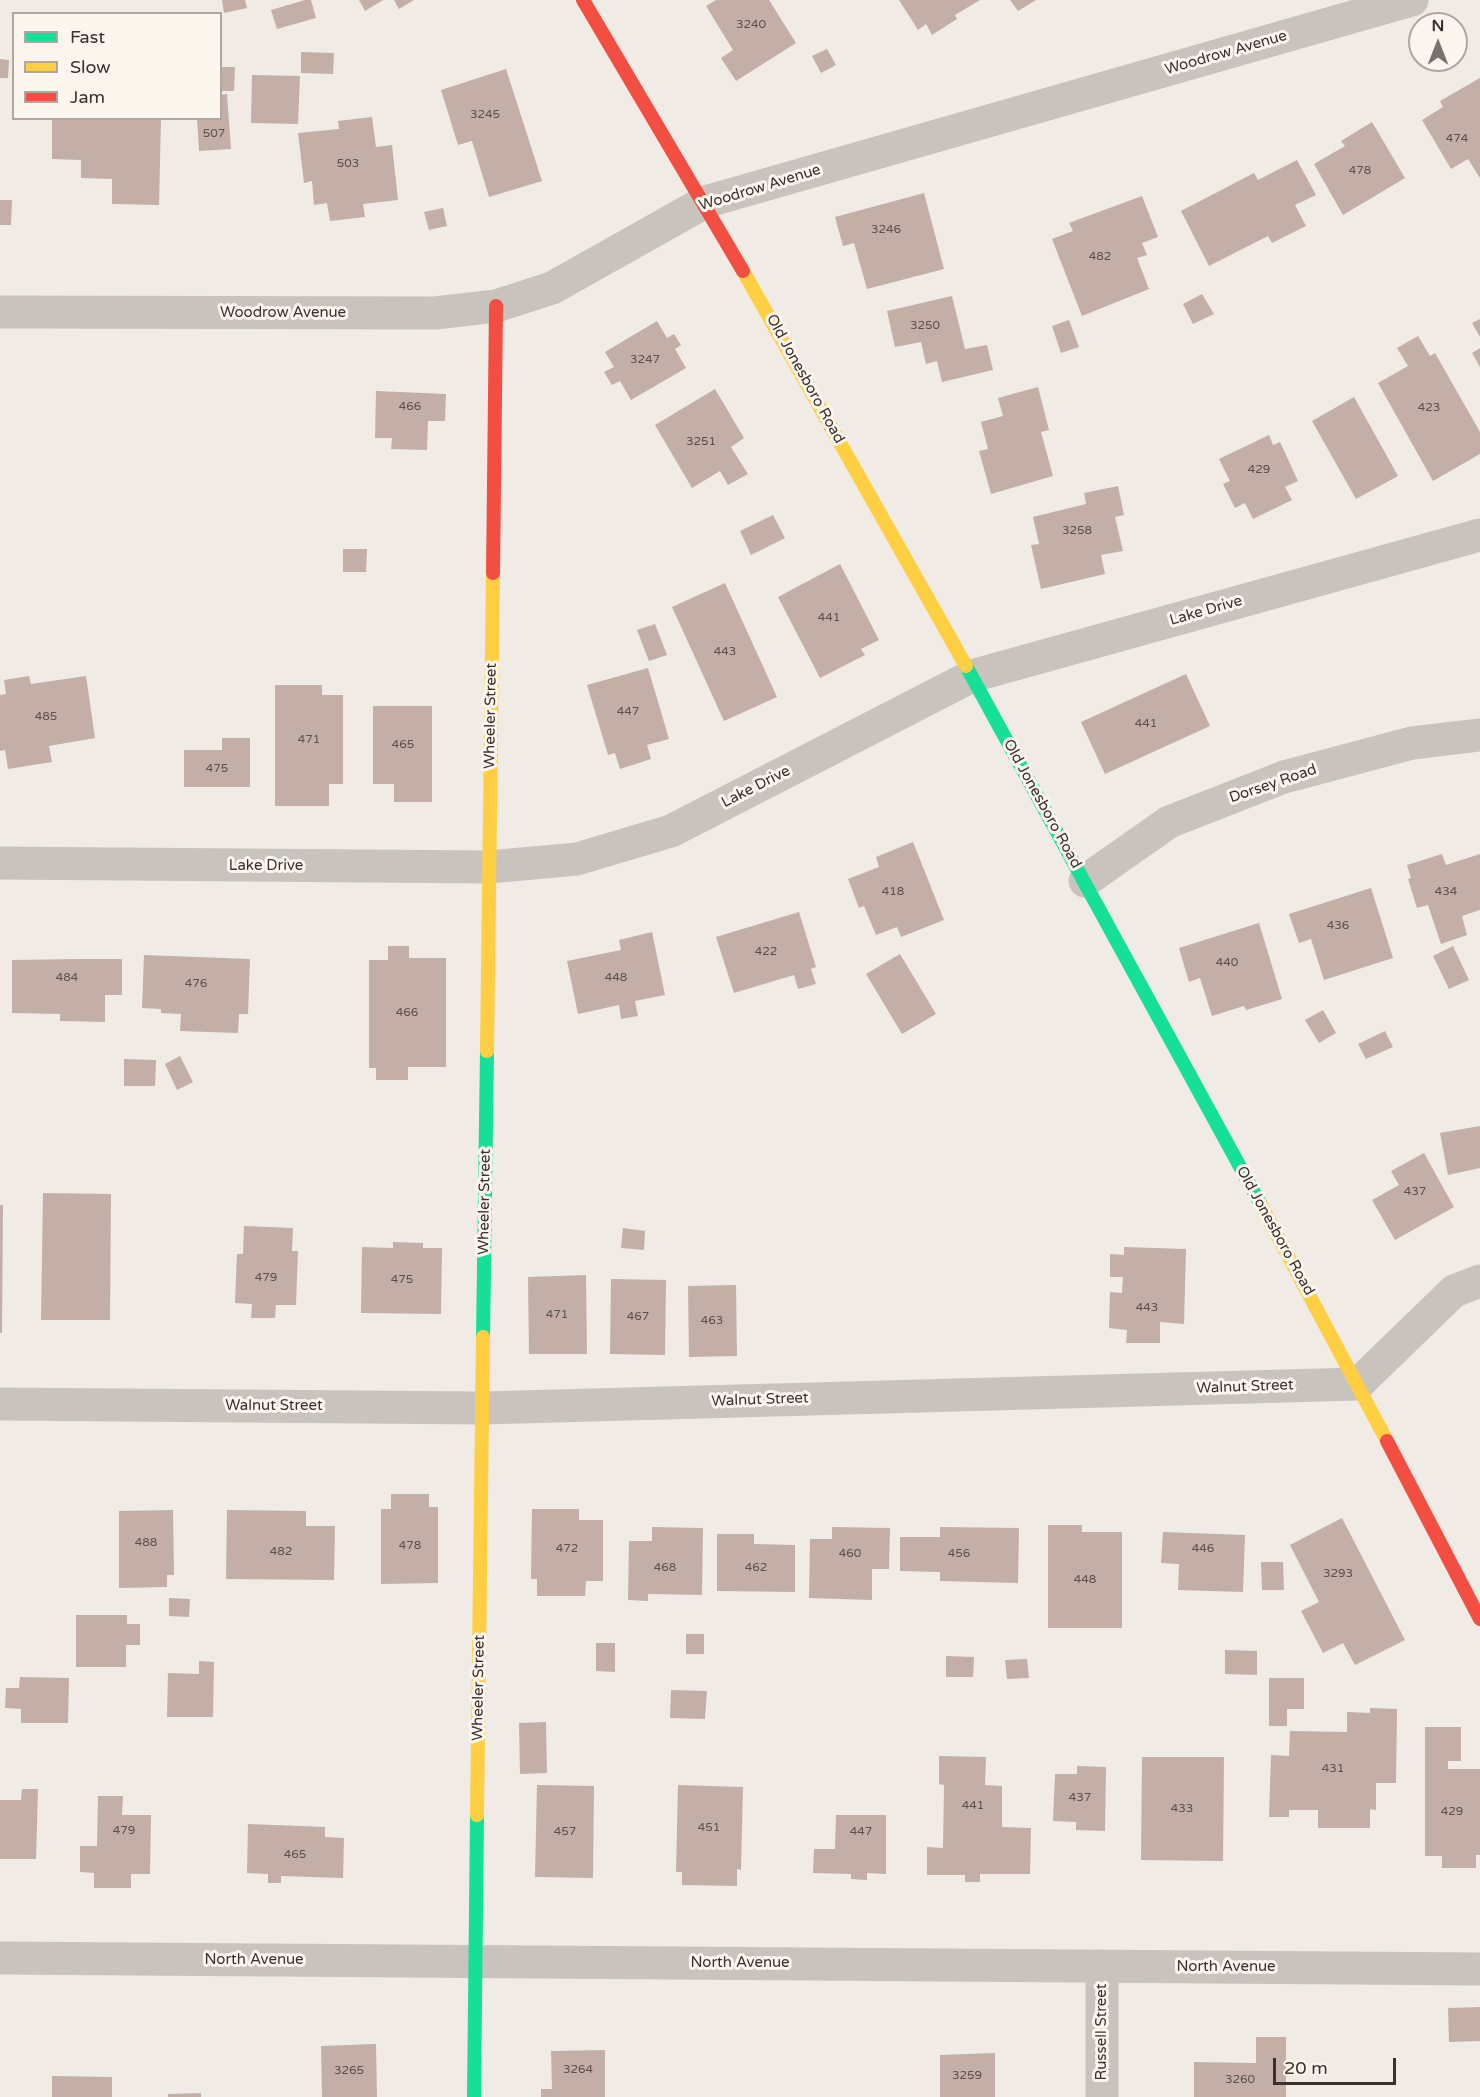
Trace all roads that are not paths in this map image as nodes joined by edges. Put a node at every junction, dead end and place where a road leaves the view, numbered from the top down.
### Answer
1 (583, 0) edge
2 (1412, 0) edge
3 (705, 202) junction
4 (496, 306) junction
5 (0, 312) edge
6 (1480, 535) edge
7 (972, 676) junction
8 (1480, 735) edge
9 (0, 864) edge
10 (489, 867) junction
11 (1085, 881) junction
12 (1480, 1281) edge
13 (1358, 1383) junction
14 (0, 1404) edge
15 (483, 1408) junction
16 (1480, 1619) edge
17 (0, 1958) edge
18 (475, 1962) junction
19 (1102, 1966) junction
20 (1480, 1969) edge
21 (474, 2097) edge
22 (1102, 2097) edge

1 - 3 street, Old Jonesboro Road
2 - 3 street, Woodrow Avenue
3 - 4 street, Woodrow Avenue
3 - 7 street, Old Jonesboro Road
4 - 5 street, Woodrow Avenue
4 - 10 street, Wheeler Street
6 - 7 street, Lake Drive
7 - 10 street, Lake Drive
7 - 11 street, Old Jonesboro Road
8 - 11 street, Dorsey Road
9 - 10 street, Lake Drive
10 - 15 street, Wheeler Street
11 - 13 street, Old Jonesboro Road
12 - 13 street
13 - 15 street, Walnut Street
13 - 16 street, Old Jonesboro Road
14 - 15 street, Walnut Street
15 - 18 street, Wheeler Street
17 - 18 street, North Avenue
18 - 19 street, North Avenue
18 - 21 street, Wheeler Street
19 - 20 street, North Avenue
19 - 22 street, Russell Street

